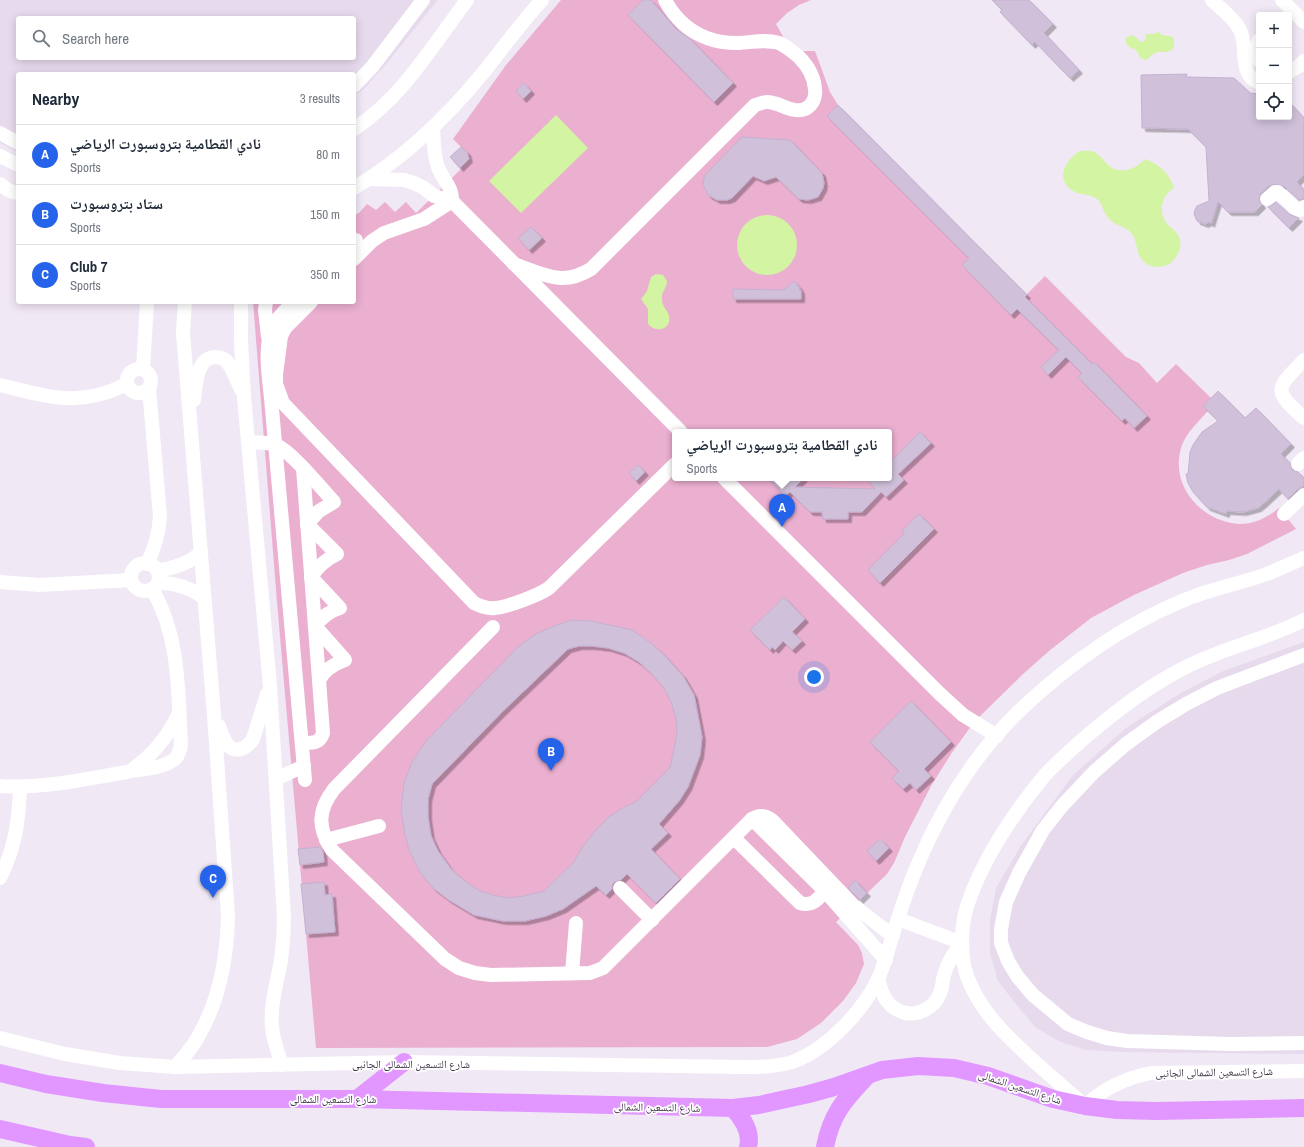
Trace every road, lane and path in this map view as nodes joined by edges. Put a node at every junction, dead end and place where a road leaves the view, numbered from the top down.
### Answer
1 (423, 0) edge
2 (467, 0) edge
3 (542, 0) edge
4 (665, 0) edge
5 (1212, 0) edge
6 (1282, 0) edge
7 (1299, 17) edge
8 (1255, 51) edge
9 (1304, 61) edge
10 (1292, 70) edge
11 (1256, 77) edge
12 (356, 84) edge
13 (356, 127) edge
14 (433, 127) junction
15 (0, 133) edge
16 (16, 142) edge
17 (0, 156) edge
18 (16, 163) edge
19 (370, 179) junction
20 (0, 184) edge
21 (356, 187) edge
22 (16, 193) edge
23 (1267, 199) dead end
24 (452, 200) junction
25 (1304, 207) edge
26 (356, 257) edge
27 (514, 264) junction
28 (147, 304) edge
29 (185, 304) edge
30 (241, 304) edge
31 (266, 304) edge
32 (292, 304) edge
33 (309, 304) edge
34 (269, 343) junction
35 (1304, 360) edge
36 (143, 369) junction
37 (127, 384) junction
38 (0, 385) edge
39 (149, 388) junction
40 (244, 397) junction
41 (190, 417) junction
42 (1304, 418) edge
43 (678, 429) edge
44 (248, 442) junction
45 (276, 445) junction
46 (672, 467) edge
47 (303, 468) junction
48 (727, 481) edge
49 (1304, 495) edge
50 (1284, 514) dead end
51 (307, 524) junction
52 (201, 553) junction
53 (1304, 558) edge
54 (153, 576) junction
55 (311, 577) junction
56 (131, 580) junction
57 (0, 582) edge
58 (204, 598) junction
59 (1304, 620) edge
60 (315, 626) junction
61 (493, 627) dead end
62 (1304, 655) edge
63 (319, 680) junction
64 (270, 686) junction
65 (179, 713) junction
66 (214, 715) junction
67 (167, 736) junction
68 (997, 736) junction
69 (302, 743) junction
70 (181, 746) junction
71 (154, 752) junction
72 (166, 764) junction
73 (131, 771) junction
74 (276, 779) junction
75 (0, 786) edge
76 (20, 787) junction
77 (752, 819) junction
78 (379, 826) dead end
79 (734, 838) junction
80 (326, 840) junction
81 (2, 872) edge
82 (620, 888) dead end
83 (825, 891) junction
84 (898, 919) junction
85 (652, 920) junction
86 (576, 923) dead end
87 (893, 936) junction
88 (962, 943) junction
89 (886, 960) junction
90 (572, 973) junction
91 (878, 979) junction
92 (0, 1038) edge
93 (1304, 1042) edge
94 (404, 1062) junction
95 (282, 1065) junction
96 (175, 1067) junction
97 (1304, 1071) edge
98 (0, 1073) edge
99 (869, 1074) junction
100 (357, 1099) junction
101 (1085, 1106) junction
102 (734, 1108) junction
103 (1304, 1108) edge
104 (0, 1129) edge
105 (86, 1147) edge
106 (748, 1147) edge
107 (825, 1147) edge

1 - 12 street
2 - 13 street
3 - 14 street
4 - 27 street
5 - 8 street
6 - 7 street
8 - 11 street
9 - 10 street
14 - 19 street
14 - 24 street
15 - 16 street
17 - 18 street
19 - 21 street
19 - 24 street
20 - 22 street
23 - 25 street
24 - 26 street
24 - 27 street
27 - 43 street
28 - 36 street
29 - 41 street
30 - 40 street
31 - 34 street
32 - 34 street
33 - 46 street
34 - 45 street
35 - 42 street
36 - 37 street
36 - 39 street
37 - 38 street
37 - 39 street
39 - 54 street
40 - 41 street
40 - 44 street
41 - 52 street
44 - 45 street
44 - 64 street
45 - 47 street
45 - 69 street
47 - 51 street
47 - 51 street
48 - 68 street
49 - 50 street
51 - 55 street
51 - 55 street
52 - 54 street
52 - 58 street
53 - 68 street, شارع التسعين الشمالى الجانبى
54 - 56 street
54 - 56 street
54 - 58 street
54 - 65 street
55 - 60 street
55 - 60 street
56 - 57 street
58 - 66 street
59 - 88 street
60 - 63 street
60 - 63 street
61 - 80 street
62 - 93 street
63 - 69 street
64 - 66 street
64 - 74 street
65 - 67 street
65 - 70 street
66 - 96 street
67 - 70 street
67 - 71 street
68 - 84 street, شارع التسعين الشمالى الجانبى
69 - 74 street
70 - 72 street
71 - 72 street
71 - 73 street
72 - 73 street
73 - 76 street
74 - 95 street
75 - 76 street
76 - 81 street
77 - 79 street
77 - 83 street
77 - 87 street
78 - 80 street
79 - 83 street
79 - 85 street
80 - 90 street
82 - 85 street
83 - 89 street
84 - 87 street, شارع التسعين الشمالى الجانبى
84 - 88 street
85 - 90 street
86 - 90 street
87 - 89 street, شارع التسعين الشمالى الجانبى
88 - 91 street
88 - 101 street
89 - 91 street, شارع التسعين الشمالى الجانبى
91 - 94 street, شارع التسعين الشمالى الجانبى
92 - 96 street, شارع التسعين الشمالى الجانبى
94 - 95 street, شارع التسعين الشمالى الجانبى
94 - 100 main road
95 - 96 street, شارع التسعين الشمالى الجانبى
97 - 101 street, شارع التسعين الشمالى الجانبى
98 - 100 main road, شارع التسعين الشمالى
99 - 101 main road, شارع التسعين الشمالى
99 - 102 main road, شارع التسعين الشمالى
99 - 107 main road
100 - 102 main road, شارع التسعين الشمالى
101 - 103 main road, شارع التسعين الشمالى
102 - 106 main road
104 - 105 main road

